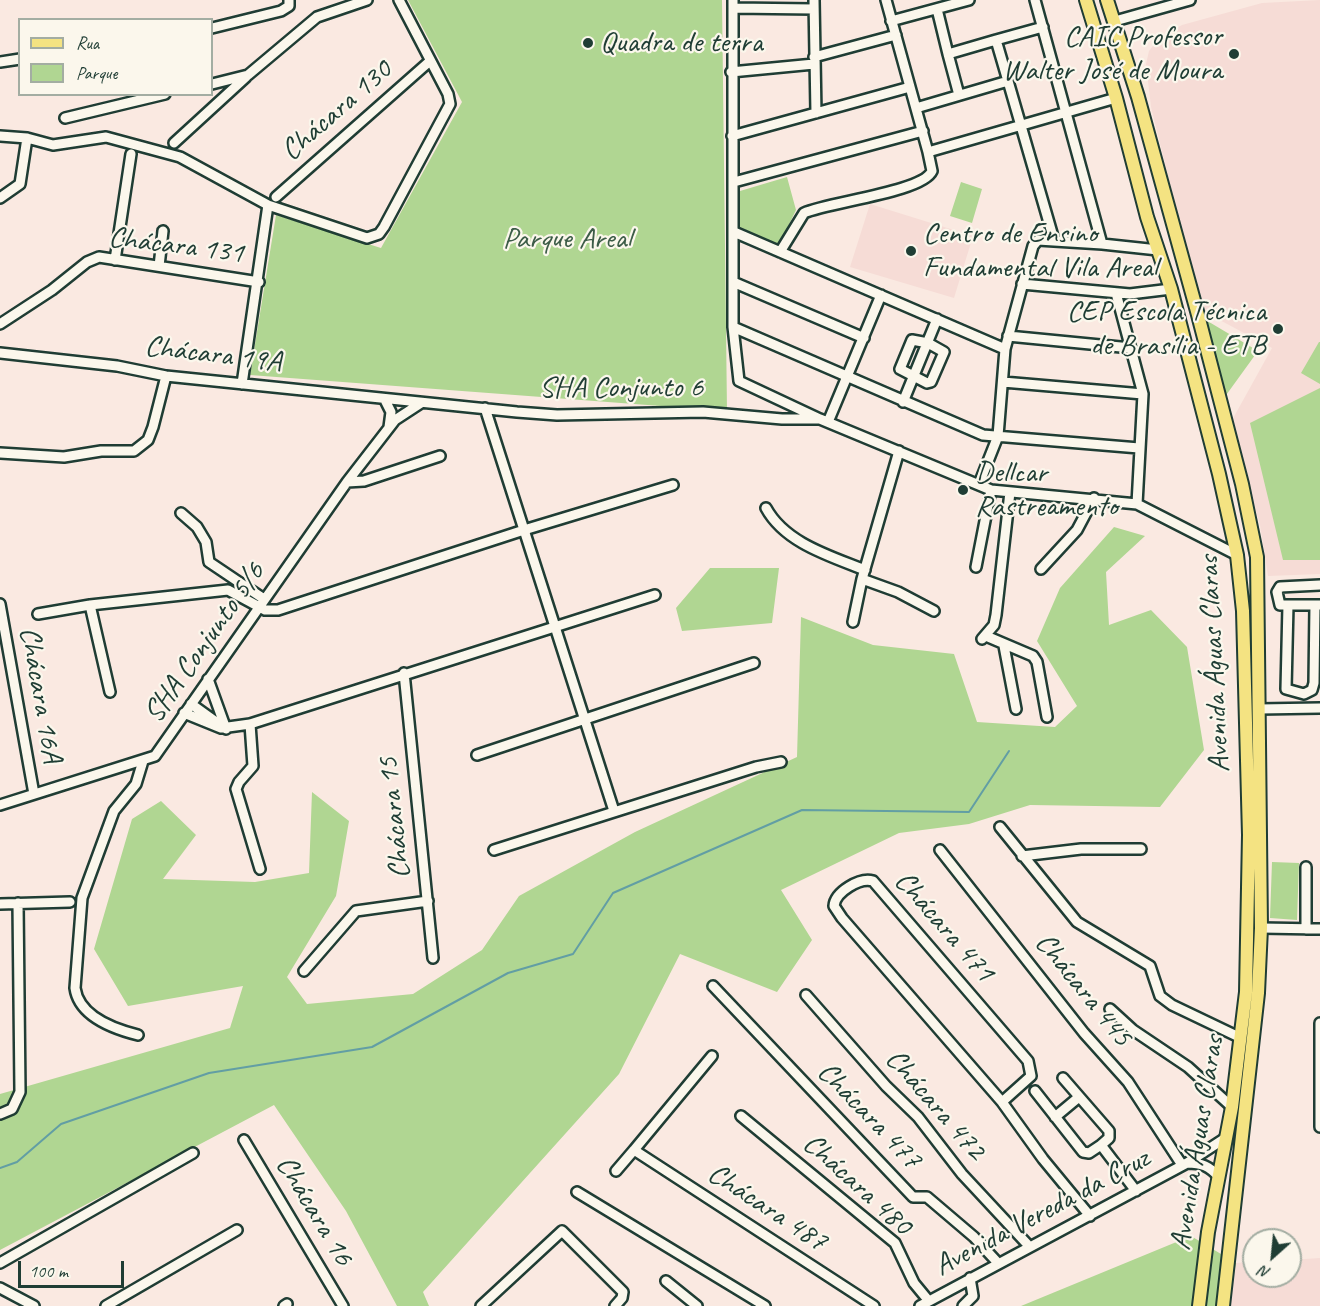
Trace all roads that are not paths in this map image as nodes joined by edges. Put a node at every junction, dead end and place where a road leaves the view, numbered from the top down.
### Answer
1 (289, 0) edge
2 (367, 0) edge
3 (399, 0) edge
4 (886, 0) edge
5 (969, 0) edge
6 (1035, 0) edge
7 (1086, 0) edge
8 (1107, 0) edge
9 (1190, 0) edge
10 (733, 4) edge
11 (814, 5) edge
12 (937, 9) junction
13 (891, 21) junction
14 (1115, 21) junction
15 (1043, 27) junction
16 (213, 28) edge
17 (896, 35) junction
18 (996, 40) junction
19 (948, 54) junction
20 (18, 59) edge
21 (430, 61) junction
22 (814, 61) junction
23 (0, 62) edge
24 (731, 72) junction
25 (248, 75) junction
26 (1008, 81) junction
27 (213, 84) edge
28 (910, 87) junction
29 (959, 95) junction
30 (157, 96) edge
31 (1116, 98) junction
32 (915, 108) junction
33 (1065, 111) junction
34 (816, 113) junction
35 (65, 118) dead end
36 (1022, 124) junction
37 (923, 132) junction
38 (0, 136) edge
39 (732, 136) junction
40 (27, 138) junction
41 (174, 143) dead end
42 (928, 152) junction
43 (130, 154) dead end
44 (1160, 176) junction
45 (1138, 181) junction
46 (734, 182) junction
47 (276, 197) dead end
48 (0, 198) edge
49 (268, 205) junction
50 (1168, 214) junction
51 (1147, 218) junction
52 (163, 231) dead end
53 (734, 232) junction
54 (1054, 240) junction
55 (1102, 244) junction
56 (1158, 250) junction
57 (780, 252) junction
58 (116, 260) junction
59 (159, 266) junction
60 (259, 282) junction
61 (733, 282) junction
62 (1022, 284) junction
63 (1170, 289) junction
64 (1116, 293) junction
65 (881, 295) junction
66 (937, 319) junction
67 (0, 324) edge
68 (733, 327) junction
69 (1008, 336) junction
70 (864, 338) junction
71 (928, 343) junction
72 (1131, 348) junction
73 (1005, 349) junction
74 (0, 353) edge
75 (166, 376) junction
76 (846, 377) junction
77 (915, 377) junction
78 (1003, 382) junction
79 (242, 384) junction
80 (1143, 394) junction
81 (385, 400) junction
82 (903, 402) junction
83 (421, 403) junction
84 (485, 408) junction
85 (824, 421) junction
86 (389, 427) junction
87 (998, 436) junction
88 (1139, 448) junction
89 (898, 452) junction
90 (0, 453) edge
91 (440, 456) dead end
92 (1239, 472) junction
93 (1219, 474) junction
94 (347, 482) junction
95 (979, 484) junction
96 (673, 485) dead end
97 (991, 490) junction
98 (1010, 492) junction
99 (1094, 498) junction
100 (1137, 504) junction
101 (766, 508) dead end
102 (181, 513) dead end
103 (524, 530) junction
104 (1231, 549) junction
105 (976, 567) dead end
106 (1041, 569) dead end
107 (863, 575) junction
108 (1320, 585) edge
109 (1240, 592) junction
110 (1258, 593) junction
111 (655, 595) dead end
112 (261, 603) junction
113 (0, 604) edge
114 (90, 605) junction
115 (1288, 605) junction
116 (1318, 605) edge
117 (934, 610) dead end
118 (38, 614) dead end
119 (853, 622) dead end
120 (555, 626) junction
121 (1004, 646) junction
122 (754, 663) dead end
123 (404, 673) junction
124 (208, 679) junction
125 (111, 692) dead end
126 (1301, 694) junction
127 (191, 704) junction
128 (1259, 708) junction
129 (1302, 708) junction
130 (1320, 708) edge
131 (1016, 710) dead end
132 (184, 713) junction
133 (1047, 717) dead end
134 (585, 718) junction
135 (250, 724) junction
136 (225, 729) junction
137 (477, 755) dead end
138 (143, 761) junction
139 (781, 762) dead end
140 (34, 794) junction
141 (0, 805) edge
142 (614, 812) junction
143 (999, 827) dead end
144 (1141, 849) dead end
145 (494, 850) dead end
146 (940, 850) dead end
147 (1022, 856) junction
148 (1306, 867) dead end
149 (260, 869) dead end
150 (428, 901) junction
151 (70, 902) dead end
152 (18, 903) junction
153 (0, 904) edge
154 (1261, 928) junction
155 (1320, 929) edge
156 (1306, 930) junction
157 (433, 958) dead end
158 (304, 971) dead end
159 (713, 986) dead end
160 (1252, 993) junction
161 (807, 995) dead end
162 (1110, 1009) dead end
163 (1320, 1023) edge
164 (138, 1035) dead end
165 (1241, 1038) junction
166 (1320, 1050) edge
167 (712, 1056) dead end
168 (1063, 1078) dead end
169 (1035, 1091) dead end
170 (1079, 1096) junction
171 (1002, 1102) junction
172 (1232, 1107) junction
173 (0, 1114) edge
174 (741, 1116) dead end
175 (1055, 1117) junction
176 (1320, 1127) edge
177 (1227, 1137) junction
178 (244, 1140) dead end
179 (1101, 1145) junction
180 (634, 1150) junction
181 (1241, 1150) junction
182 (193, 1153) dead end
183 (1184, 1164) junction
184 (616, 1171) dead end
185 (1219, 1177) junction
186 (1136, 1191) junction
187 (577, 1192) dead end
188 (1090, 1216) junction
189 (237, 1230) dead end
190 (1029, 1246) junction
191 (0, 1263) edge
192 (998, 1263) junction
193 (970, 1278) junction
194 (666, 1281) dead end
195 (0, 1288) edge
196 (924, 1303) edge
197 (34, 1306) edge
198 (106, 1306) edge
199 (343, 1306) edge
200 (480, 1306) edge
201 (615, 1306) edge
202 (698, 1306) edge
203 (765, 1306) edge
204 (874, 1306) edge
205 (963, 1306) edge
206 (1199, 1306) edge
207 (1223, 1306) edge

1 - 16 street
2 - 25 street
3 - 21 street
4 - 13 street
5 - 12 street
6 - 15 street
7 - 31 main road, Avenida Águas Claras
8 - 14 main road, Avenida Águas Claras
9 - 14 street
10 - 11 street
10 - 24 street
11 - 22 street
12 - 13 street
12 - 19 street
13 - 17 street
14 - 44 main road, Avenida Águas Claras
15 - 18 street
15 - 33 street
17 - 22 street
17 - 28 street
18 - 19 street
18 - 26 street
19 - 29 street
20 - 23 street
21 - 47 street, Chácara 130
21 - 49 street
22 - 24 street
22 - 34 street
24 - 39 street
25 - 27 street
25 - 41 street
26 - 29 street
26 - 36 street
28 - 32 street
28 - 34 street
29 - 32 street
30 - 35 street
31 - 33 street
31 - 45 main road, Avenida Águas Claras
32 - 37 street
33 - 36 street
33 - 55 street
34 - 39 street
36 - 42 street
36 - 54 street
37 - 42 street
37 - 46 street
38 - 40 street
39 - 46 street
40 - 48 street
40 - 49 street
42 - 57 street
43 - 58 street
44 - 45 main road
44 - 50 main road, Avenida Águas Claras
45 - 51 main road, Avenida Águas Claras
46 - 53 street
49 - 60 street
50 - 51 main road
50 - 92 main road, Avenida Águas Claras
51 - 56 main road, Avenida Águas Claras
52 - 59 street
53 - 57 street
53 - 61 street
54 - 55 street
54 - 62 street
55 - 56 street
56 - 63 main road, Avenida Águas Claras
57 - 65 street
58 - 59 street, Chácara 131
58 - 67 street, Chácara 131
59 - 60 street, Chácara 131
60 - 79 street
61 - 68 street
61 - 70 street
62 - 64 street
62 - 69 street
63 - 64 street
63 - 93 main road, Avenida Águas Claras
64 - 72 street
65 - 66 street
65 - 70 street
66 - 71 street
66 - 73 street
68 - 76 street
68 - 85 street
69 - 72 street
69 - 73 street
70 - 76 street
71 - 77 street
71 - 77 street
71 - 77 street
72 - 80 street
73 - 78 street
74 - 75 street, Chácara 19A
75 - 79 street, Chácara 19A
75 - 90 street
76 - 82 street
76 - 85 street
77 - 82 street
78 - 80 street
78 - 87 street
79 - 81 street, Chácara 19A
80 - 88 street
81 - 83 street, Chácara 19A
81 - 86 street
82 - 87 street
83 - 84 street, SHA Conjunto 6
83 - 86 street, SHA Conjunto 5/6
84 - 85 street, SHA Conjunto 6
84 - 103 street
85 - 89 street
86 - 94 street, SHA Conjunto 5/6
87 - 88 street
87 - 95 street
88 - 100 street
89 - 95 street
89 - 107 street
91 - 94 street
92 - 93 main road
92 - 110 main road, Avenida Águas Claras
93 - 104 main road, Avenida Águas Claras
94 - 112 street, SHA Conjunto 5/6
95 - 97 street
96 - 103 street
97 - 98 street
97 - 105 street
98 - 99 street
98 - 121 street
99 - 100 street
99 - 106 street
100 - 104 street
101 - 107 street
102 - 112 street
103 - 112 street
103 - 120 street
104 - 109 main road, Avenida Águas Claras
107 - 117 street
107 - 119 street
108 - 115 street
109 - 110 main road
109 - 160 main road, Avenida Águas Claras
110 - 128 main road, Avenida Águas Claras
111 - 120 street
112 - 114 street
112 - 124 street, SHA Conjunto 5/6
113 - 140 street, Chácara 16A
114 - 118 street
114 - 125 street
115 - 116 street
115 - 126 street
116 - 126 street
120 - 123 street
120 - 134 street
121 - 131 street
121 - 133 street
122 - 134 street
123 - 135 street
123 - 150 street, Chácara 15
124 - 127 street, SHA Conjunto 5/6
124 - 136 street
126 - 129 street
127 - 132 street, SHA Conjunto 5/6
127 - 136 street
128 - 129 street
128 - 154 main road, Avenida Águas Claras
129 - 130 street
132 - 136 street
132 - 138 street, SHA Conjunto 5/6
134 - 137 street
134 - 142 street
135 - 136 street
135 - 149 street
138 - 140 street, SHA Conjunto 5/6
138 - 164 street
139 - 142 street
140 - 141 street, SHA Conjunto 5/6
142 - 145 street
143 - 147 street
144 - 147 street
146 - 183 street, Chácara 445
147 - 165 street
148 - 156 street
150 - 157 street, Chácara 15
150 - 158 street
151 - 152 street
152 - 153 street
152 - 173 street
154 - 156 street
154 - 160 main road, Avenida Águas Claras
155 - 156 street
159 - 192 street, Chácara 477
160 - 165 main road, Avenida Águas Claras
160 - 181 main road, Avenida Águas Claras
161 - 190 street, Chácara 472
162 - 172 street
163 - 166 street
165 - 172 main road, Avenida Águas Claras
166 - 176 street
167 - 180 street
168 - 170 street
169 - 175 street
170 - 175 street
170 - 179 street
171 - 171 street, Chácara 471
171 - 188 street, Chácara 471
172 - 177 main road, Avenida Águas Claras
174 - 196 street, Chácara 480
175 - 179 street
177 - 181 main road
177 - 183 street, Avenida Vereda da Cruz
177 - 185 main road, Avenida Águas Claras
178 - 199 street, Chácara 16
179 - 186 street
180 - 184 street
180 - 204 street, Chácara 487
181 - 207 main road, Avenida Águas Claras
182 - 191 street
183 - 185 street, Avenida Vereda da Cruz
183 - 186 street, Avenida Vereda da Cruz
185 - 206 main road, Avenida Águas Claras
186 - 188 street, Avenida Vereda da Cruz
187 - 203 street
188 - 190 street, Avenida Vereda da Cruz
189 - 198 street
190 - 192 street, Avenida Vereda da Cruz
192 - 193 street, Avenida Vereda da Cruz
193 - 196 street, Avenida Vereda da Cruz
193 - 205 street
194 - 202 street
195 - 197 street
200 - 201 street

